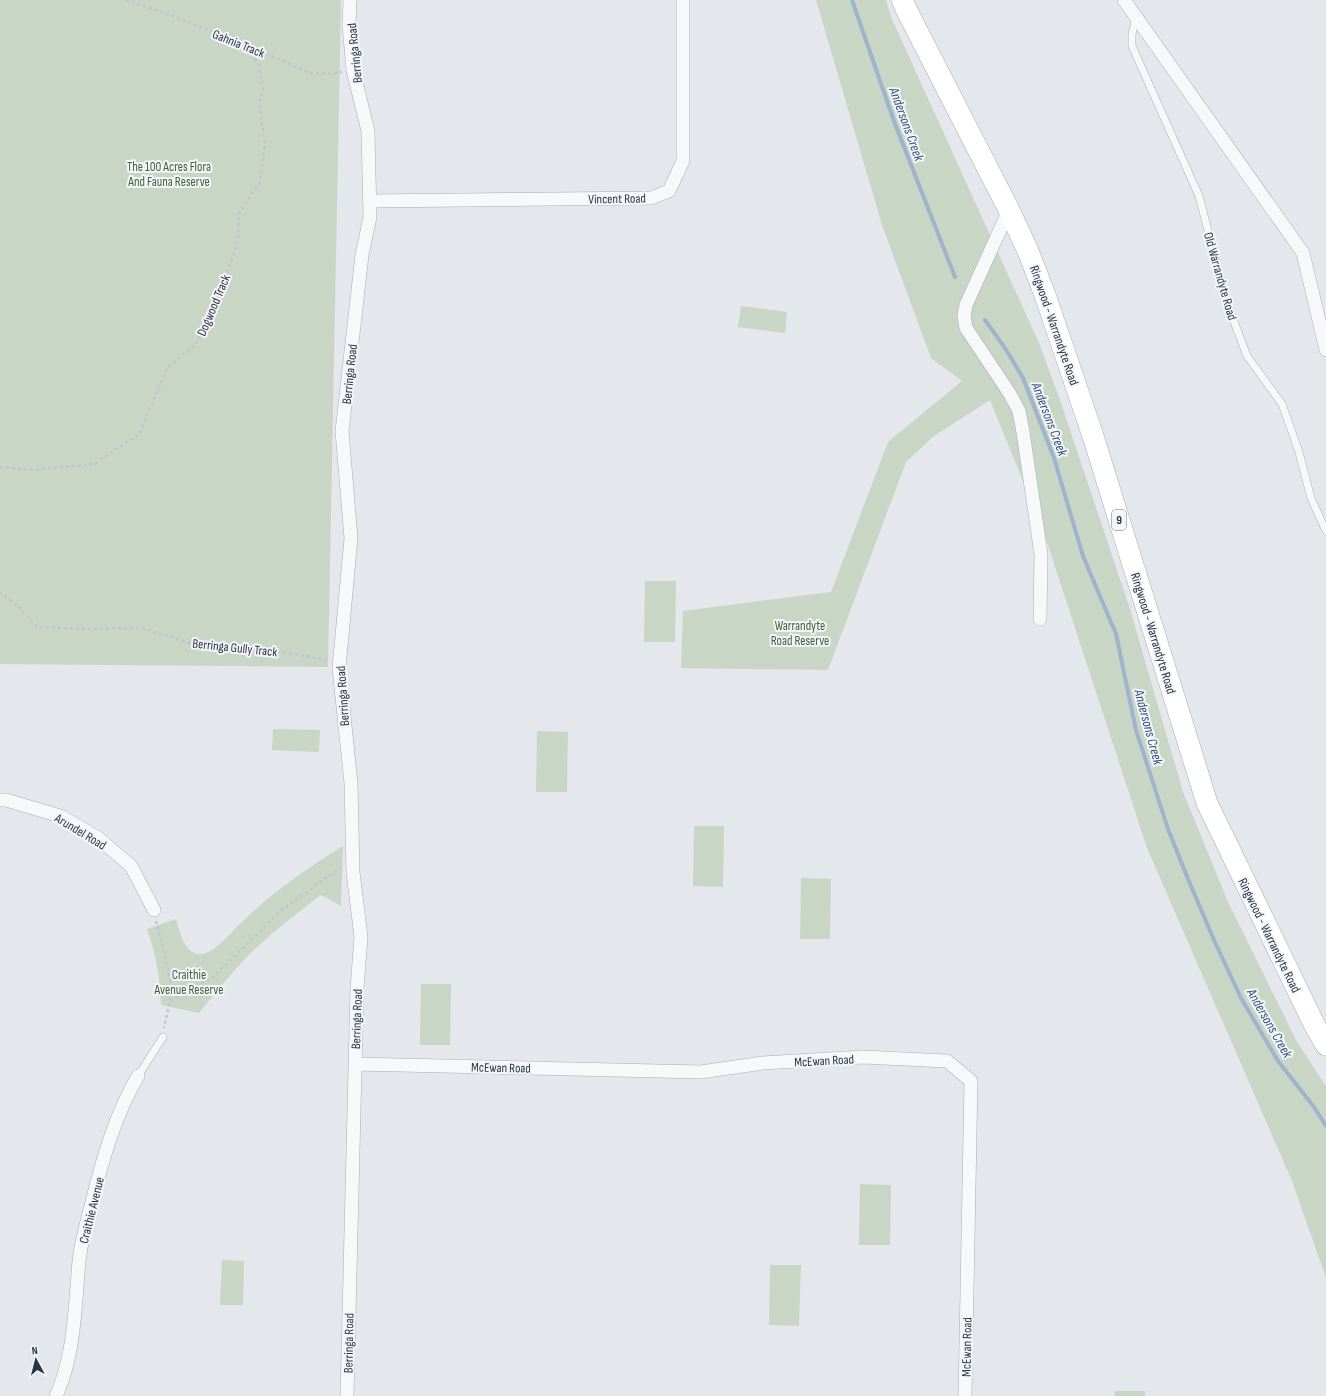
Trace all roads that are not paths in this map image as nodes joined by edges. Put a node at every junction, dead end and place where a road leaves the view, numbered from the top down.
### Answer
1 (350, 0) edge
2 (683, 0) edge
3 (902, 0) edge
4 (1124, 0) edge
5 (1136, 16) junction
6 (370, 201) junction
7 (1009, 210) junction
8 (1326, 350) edge
9 (1326, 531) edge
10 (1040, 619) dead end
11 (0, 800) edge
12 (154, 910) road end
13 (162, 1037) road end
14 (1326, 1045) edge
15 (355, 1064) junction
16 (138, 1076) joint
17 (56, 1396) edge
18 (347, 1396) edge
19 (965, 1396) edge

1 - 6 street, Berringa Road
2 - 6 street, Vincent Road
3 - 7 main road, Ringwood - Warrandyte Road / 9
4 - 5 street
5 - 8 street
5 - 9 lane, Old Warrandyte Road
6 - 15 street, Berringa Road
7 - 10 street
7 - 14 main road, Ringwood - Warrandyte Road / 9
11 - 12 street, Arundel Road
13 - 16 lane, Craithie Avenue
15 - 18 street, Berringa Road
15 - 19 street, McEwan Road
16 - 17 street, Craithie Avenue

